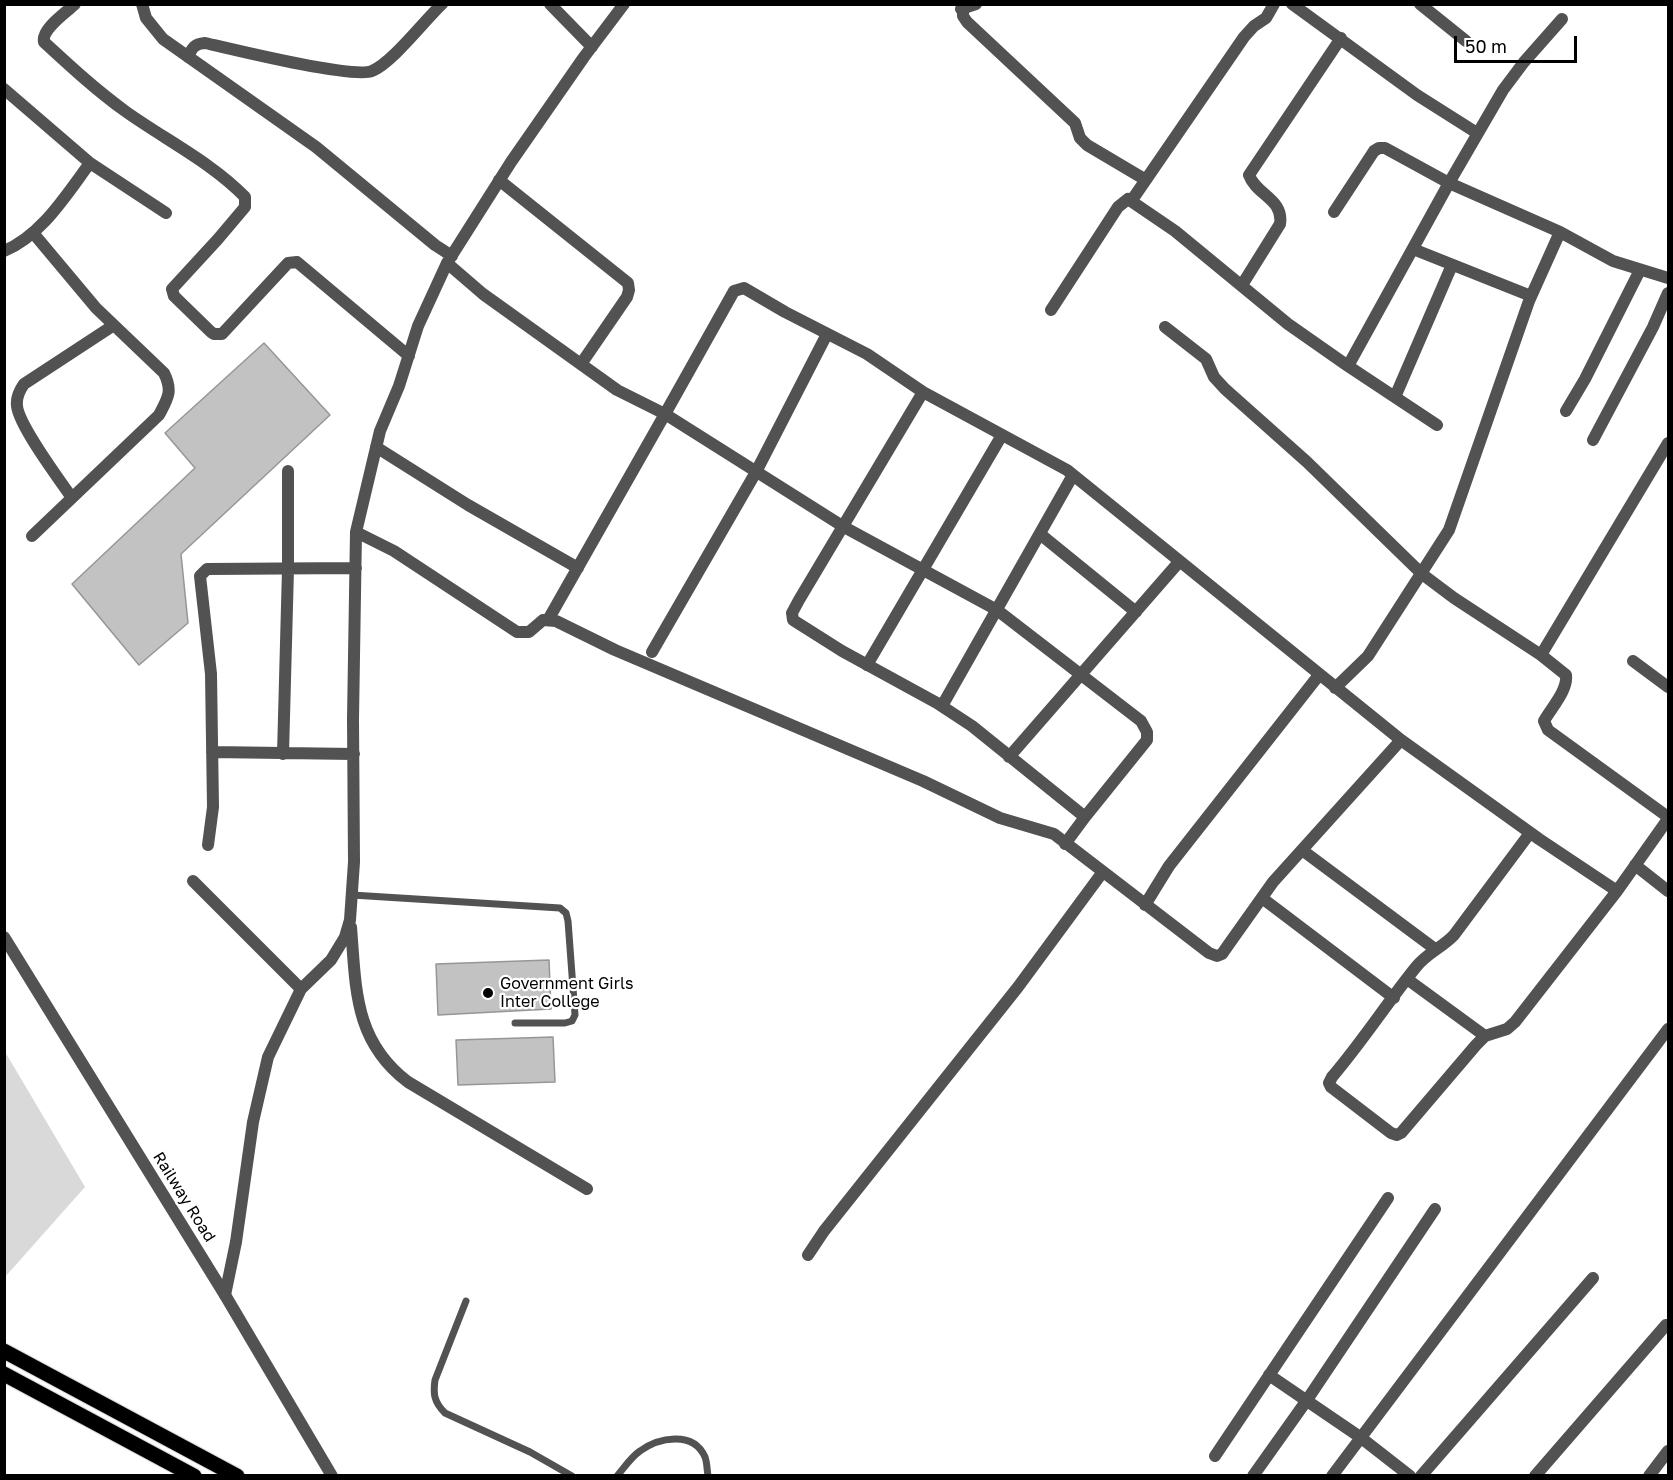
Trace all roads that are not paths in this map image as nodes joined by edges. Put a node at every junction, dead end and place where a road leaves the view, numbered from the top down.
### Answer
1 (75, 4) edge
2 (142, 4) edge
3 (550, 4) edge
4 (624, 4) edge
5 (976, 4) edge
6 (1274, 4) edge
7 (1292, 4) edge
8 (1420, 4) edge
9 (436, 5) edge
10 (962, 7) edge
11 (1562, 20) dead end
12 (1341, 39) junction
13 (1466, 41) dead end
14 (592, 47) junction
15 (188, 57) junction
16 (4, 89) edge
17 (1477, 134) junction
18 (90, 163) junction
19 (499, 180) junction
20 (1146, 180) junction
21 (1449, 183) junction
22 (1132, 200) junction
23 (1334, 212) dead end
24 (166, 213) dead end
25 (1560, 232) junction
26 (34, 234) junction
27 (1413, 249) junction
28 (4, 251) edge
29 (450, 260) junction
30 (1452, 265) junction
31 (1640, 270) junction
32 (1668, 278) edge
33 (1242, 285) junction
34 (1668, 293) edge
35 (1531, 296) junction
36 (1051, 310) dead end
37 (114, 325) junction
38 (1165, 327) dead end
39 (828, 334) junction
40 (409, 356) junction
41 (581, 364) junction
42 (1348, 366) junction
43 (924, 392) junction
44 (1395, 397) junction
45 (1566, 411) dead end
46 (665, 414) junction
47 (1437, 425) dead end
48 (1002, 435) junction
49 (1593, 440) dead end
50 (1668, 443) edge
51 (376, 447) junction
52 (288, 471) dead end
53 (756, 472) junction
54 (1073, 475) junction
55 (72, 498) junction
56 (844, 527) junction
57 (356, 532) junction
58 (1040, 534) junction
59 (32, 537) dead end
60 (1179, 562) junction
61 (356, 568) junction
62 (578, 568) junction
63 (288, 569) junction
64 (924, 571) junction
65 (1422, 573) junction
66 (997, 610) junction
67 (1136, 612) junction
68 (548, 620) junction
69 (652, 652) dead end
70 (1541, 655) junction
71 (1633, 661) dead end
72 (867, 665) junction
73 (1081, 675) junction
74 (1319, 675) junction
75 (1668, 687) edge
76 (1335, 688) junction
77 (942, 706) junction
78 (1401, 741) junction
79 (212, 752) junction
80 (283, 754) junction
81 (354, 754) junction
82 (1009, 757) junction
83 (1085, 817) junction
84 (1668, 818) edge
85 (1530, 833) junction
86 (1065, 844) junction
87 (208, 845) dead end
88 (1302, 850) junction
89 (1635, 865) junction
90 (1102, 873) junction
91 (193, 881) dead end
92 (1617, 891) junction
93 (1668, 891) edge
94 (352, 895) junction
95 (1262, 898) junction
96 (1145, 905) junction
97 (350, 920) junction
98 (4, 937) edge
99 (1435, 949) junction
100 (1407, 980) junction
101 (301, 989) junction
102 (1394, 998) junction
103 (515, 1023) dead end
104 (1668, 1029) edge
105 (1485, 1036) junction
106 (586, 1190) dead end
107 (1388, 1198) dead end
108 (1435, 1209) dead end
109 (808, 1255) dead end
110 (1593, 1278) dead end
111 (225, 1295) junction
112 (466, 1301) dead end
113 (1666, 1325) dead end
114 (4, 1351) edge
115 (4, 1374) edge
116 (1269, 1375) junction
117 (1307, 1400) junction
118 (1360, 1437) junction
119 (1668, 1451) edge
120 (1215, 1456) dead end
121 (194, 1476) edge
122 (237, 1476) edge
123 (332, 1476) edge
124 (572, 1476) edge
125 (617, 1476) edge
126 (708, 1476) edge
127 (1253, 1476) edge
128 (1332, 1476) edge
129 (1410, 1476) edge
130 (1421, 1476) edge
131 (1535, 1476) edge
132 (1649, 1476) edge

1 - 40 street
2 - 15 street
3 - 14 street
4 - 14 street
5 - 10 street
6 - 20 street
7 - 12 street
8 - 13 street
9 - 15 street
10 - 20 street
11 - 17 street
12 - 17 street
12 - 33 street
14 - 19 street
15 - 29 street
16 - 18 street
17 - 21 street
18 - 24 street
18 - 26 street
19 - 29 street
19 - 41 street
20 - 22 street
21 - 23 street
21 - 25 street
21 - 27 street
22 - 33 street
22 - 36 street
25 - 31 street
25 - 35 street
26 - 28 street
26 - 37 street
27 - 30 street
27 - 42 street
29 - 40 street
29 - 41 street
30 - 35 street
30 - 44 street
31 - 32 street
31 - 45 street
33 - 42 street
34 - 49 street
35 - 65 street
37 - 55 street
37 - 55 street
38 - 65 street
39 - 43 street
39 - 46 street
39 - 53 street
40 - 51 street
41 - 46 street
42 - 44 street
43 - 48 street
43 - 56 street
44 - 47 street
46 - 53 street
46 - 62 street
48 - 54 street
48 - 64 street
50 - 70 street
51 - 57 street
51 - 62 street
52 - 63 street
53 - 56 street
53 - 69 street
54 - 58 street
54 - 60 street
55 - 59 street
56 - 64 street
56 - 72 street
57 - 61 street
57 - 68 street
58 - 66 street
58 - 67 street
60 - 67 street
60 - 74 street
61 - 63 street
61 - 81 street
62 - 68 street
63 - 79 street
63 - 80 street
64 - 66 street
64 - 72 street
65 - 70 street
65 - 76 street
66 - 73 street
66 - 77 street
67 - 73 street
68 - 86 street
70 - 84 street
71 - 75 street
72 - 77 street
73 - 82 street
73 - 83 street
74 - 76 street
74 - 96 street
76 - 78 street
77 - 82 street
78 - 85 street
78 - 88 street
79 - 80 street
79 - 87 street
80 - 81 street
81 - 94 street
82 - 83 street
83 - 86 street
84 - 89 street
85 - 92 street
85 - 99 street
86 - 90 street
88 - 95 street
88 - 99 street
89 - 92 street
89 - 93 street
90 - 96 street
90 - 109 street
91 - 101 street
92 - 105 street
94 - 97 street
94 - 103 lane
95 - 96 street
95 - 102 street
97 - 101 street
97 - 106 street
98 - 111 street, Railway Road
99 - 100 street
100 - 102 street
100 - 105 street
101 - 111 street
102 - 105 street
104 - 118 street
107 - 116 street
108 - 117 street
110 - 130 street
111 - 123 street, Railway Road
112 - 124 lane
113 - 131 street
114 - 122 main road
115 - 121 main road
116 - 117 street
116 - 120 street
117 - 118 street
117 - 127 street
118 - 128 street
118 - 129 street
119 - 132 street
125 - 126 lane

